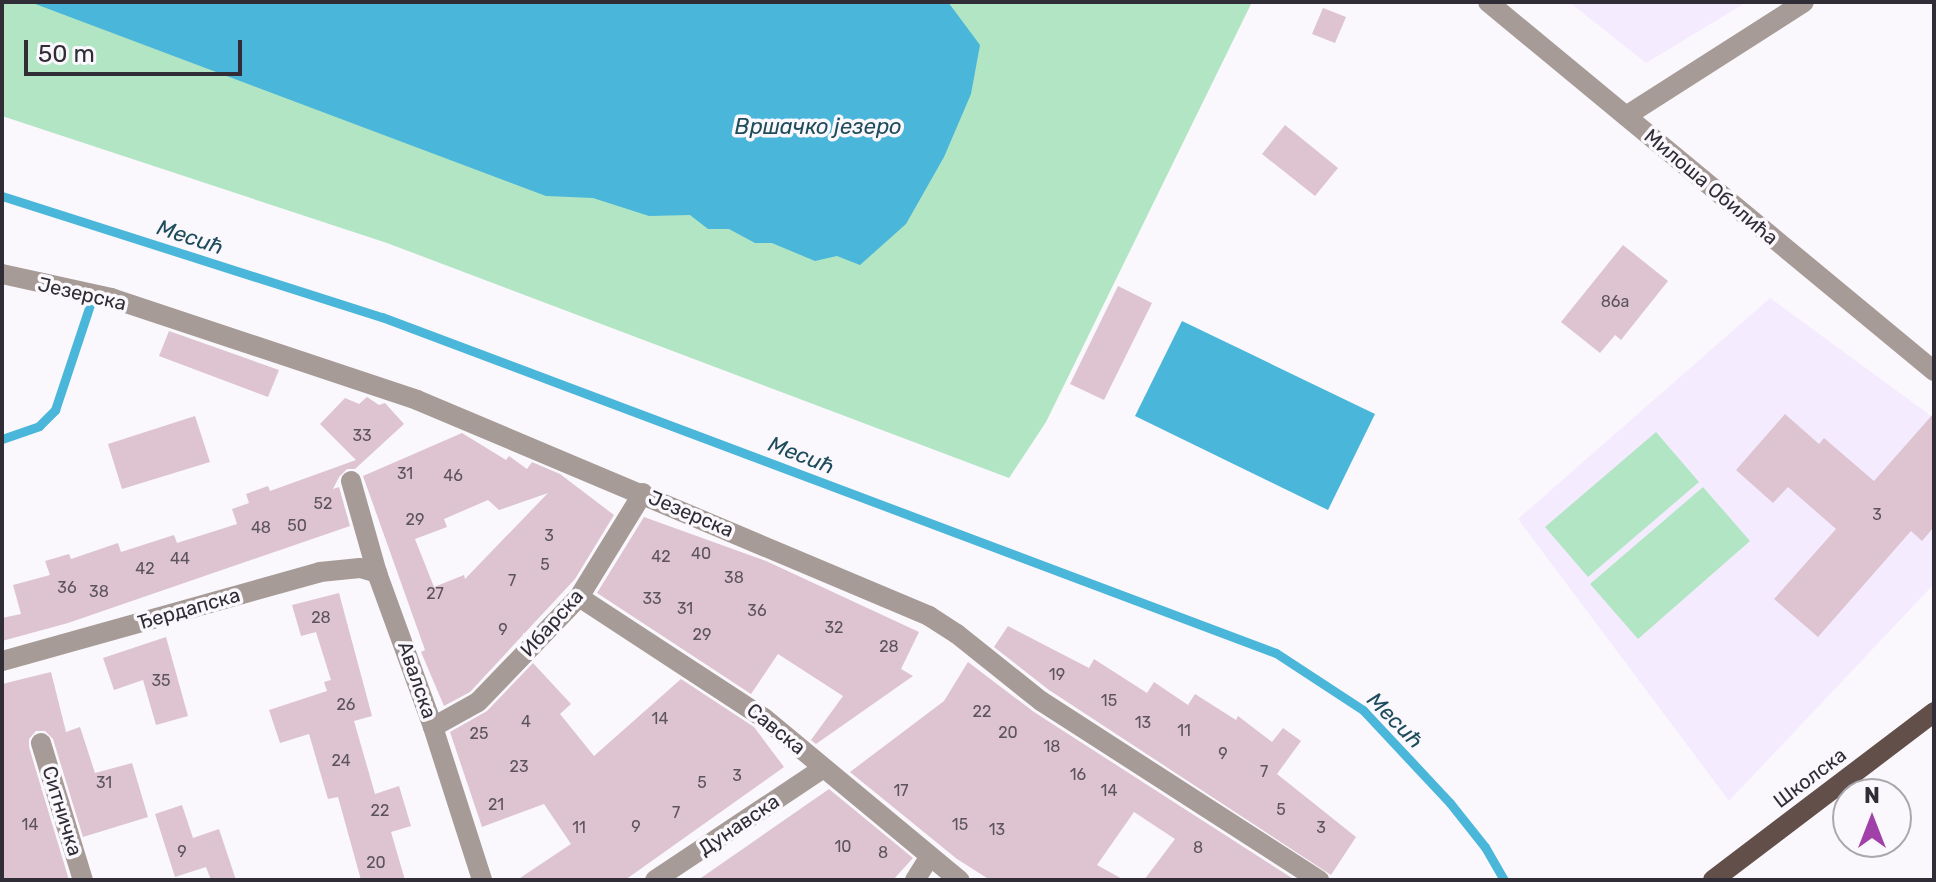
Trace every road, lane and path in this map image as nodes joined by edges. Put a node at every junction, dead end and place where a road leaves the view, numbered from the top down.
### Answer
1 (1488, 2) edge
2 (1804, 2) edge
3 (1626, 116) junction
4 (2, 274) edge
5 (1934, 371) edge
6 (351, 481) dead end
7 (643, 493) junction
8 (377, 573) junction
9 (579, 597) junction
10 (2, 661) edge
11 (1934, 712) edge
12 (433, 727) junction
13 (41, 743) dead end
14 (822, 769) junction
15 (929, 858) junction
16 (83, 880) edge
17 (482, 880) edge
18 (655, 880) edge
19 (915, 880) edge
20 (959, 880) edge
21 (1319, 880) edge
22 (1713, 880) edge

1 - 3 street, Милоша Обилића
2 - 3 street
3 - 5 street, Милоша Обилића
4 - 7 street, Језерска
6 - 8 street, Авалска
7 - 9 street, Ибарска
7 - 21 street, Језерска
8 - 10 street, Ђердапска
8 - 12 street, Авалска
9 - 12 street, Ибарска
9 - 14 street, Савска
11 - 22 main road, Школска
12 - 17 street, Авалска
13 - 16 street, Ситничка
14 - 15 street, Савска
14 - 18 street, Дунавска
15 - 19 street
15 - 20 street, Савска

